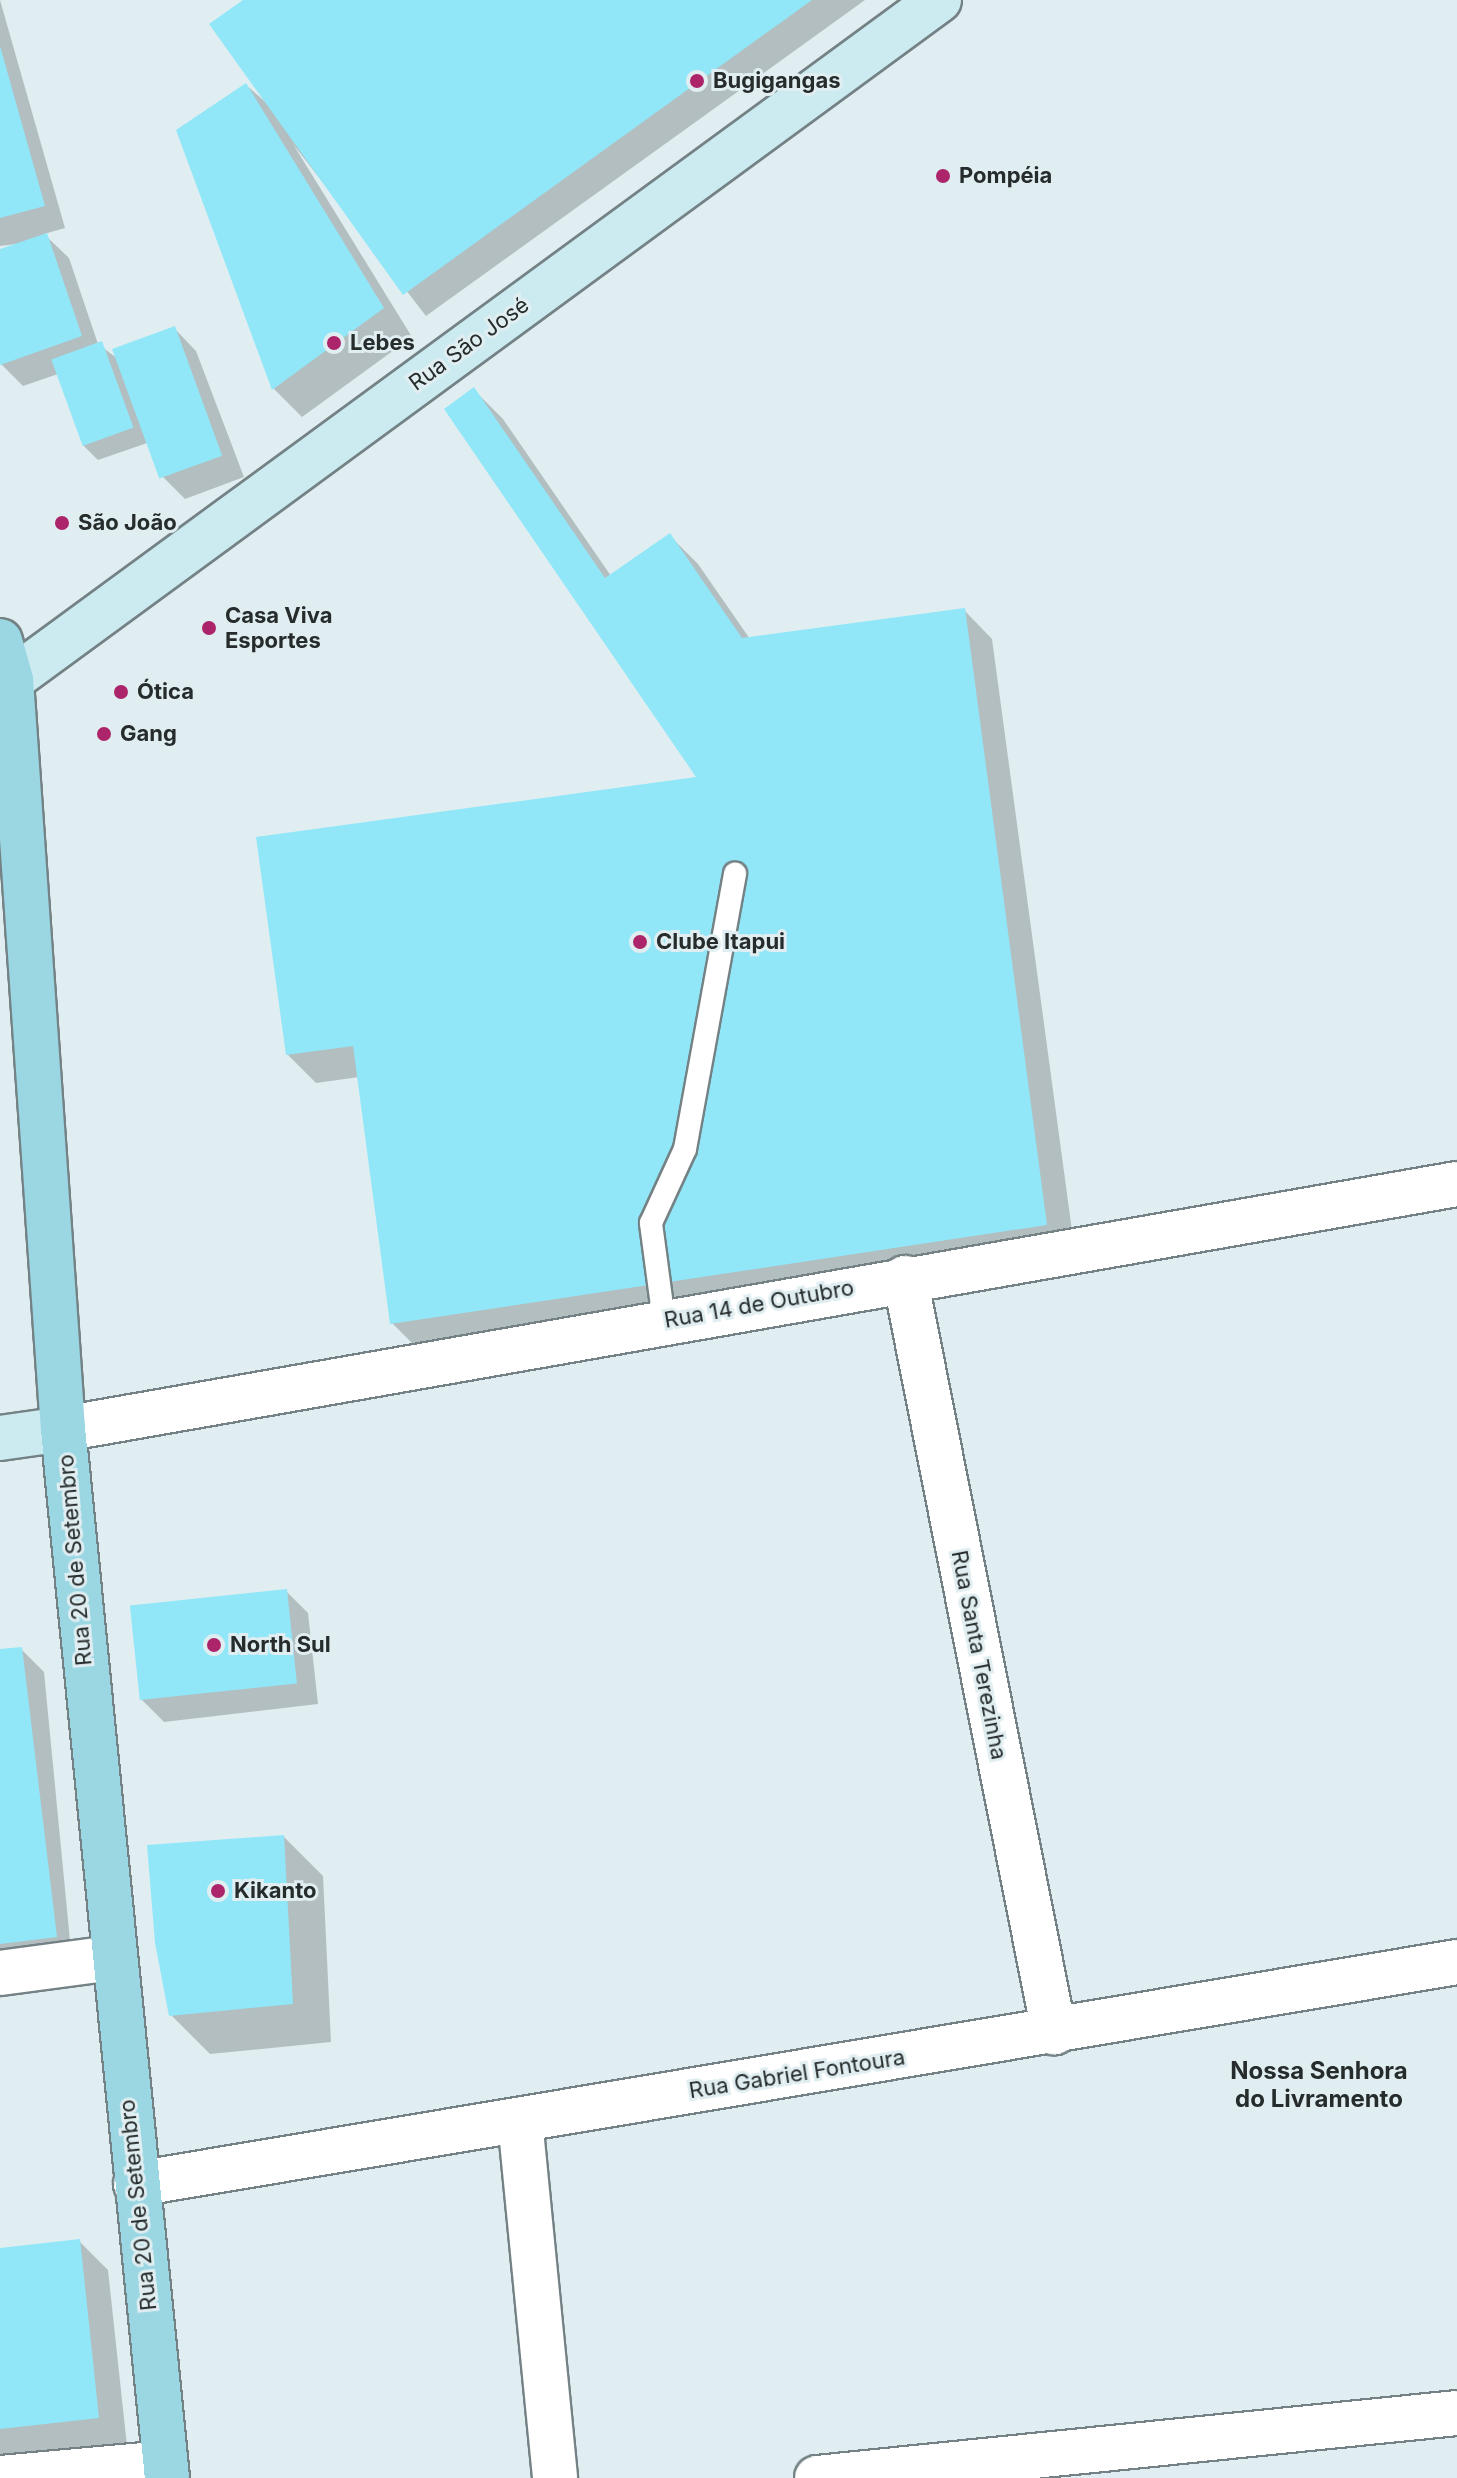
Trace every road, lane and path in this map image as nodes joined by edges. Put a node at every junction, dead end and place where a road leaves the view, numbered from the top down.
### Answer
1 (939, 0) edge
2 (4, 670) edge
3 (735, 873) dead end
4 (1457, 1184) edge
5 (905, 1278) junction
6 (664, 1321) junction
7 (63, 1429) junction
8 (0, 1438) edge
9 (112, 1958) junction
10 (1457, 1962) edge
11 (0, 1973) edge
12 (1054, 2032) junction
13 (506, 2123) junction
14 (136, 2184) junction
15 (1457, 2413) edge
16 (166, 2470) edge
17 (1, 2478) edge
18 (527, 2478) edge
19 (555, 2478) edge
20 (817, 2478) edge

1 - 2 street, Rua São José
2 - 7 main road, Rua 20 de Setembro
3 - 6 lane
4 - 5 street, Rua 14 de Outubro
5 - 6 street, Rua 14 de Outubro
5 - 12 street, Rua Santa Terezinha
6 - 7 street, Rua 14 de Outubro
7 - 8 street
7 - 9 main road, Rua 20 de Setembro
9 - 11 street
9 - 14 main road, Rua 20 de Setembro
10 - 12 street, Rua Gabriel Fontoura
12 - 13 street, Rua Gabriel Fontoura
13 - 14 street, Rua Gabriel Fontoura
13 - 18 street
13 - 19 street
14 - 16 main road, Rua 20 de Setembro
15 - 20 street
16 - 17 street

